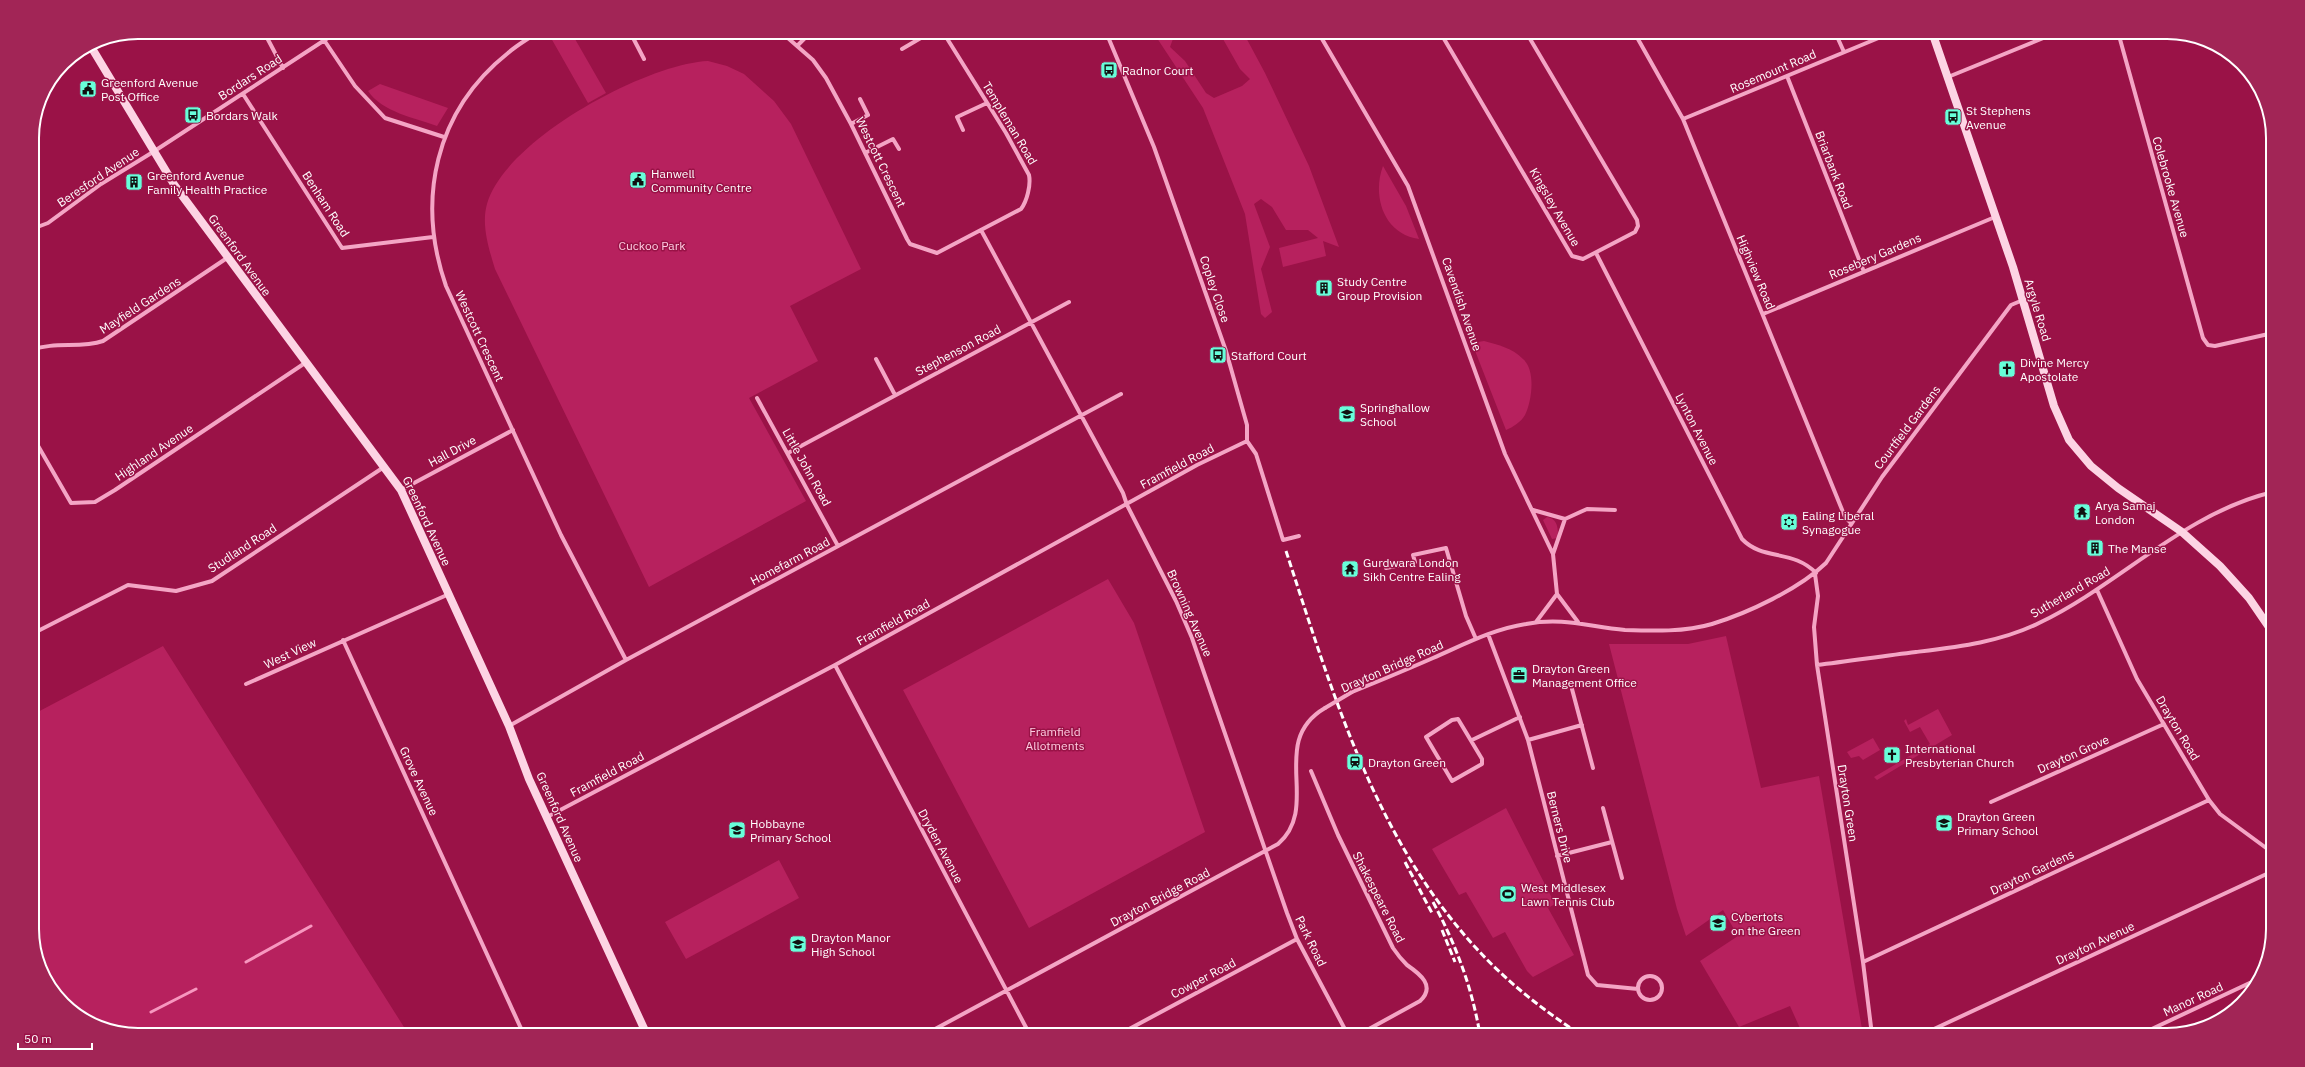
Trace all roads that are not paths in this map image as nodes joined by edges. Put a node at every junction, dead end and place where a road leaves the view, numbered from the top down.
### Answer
1 (268, 39) edge
2 (528, 39) edge
3 (634, 39) edge
4 (790, 39) edge
5 (804, 39) edge
6 (920, 39) edge
7 (947, 39) edge
8 (1109, 39) edge
9 (1322, 39) edge
10 (1444, 39) edge
11 (1530, 39) edge
12 (1638, 39) edge
13 (1838, 39) edge
14 (1876, 39) edge
15 (1934, 39) edge
16 (2041, 39) edge
17 (2120, 39) edge
18 (324, 40) joint
19 (798, 46) junction
20 (902, 49) dead end
21 (93, 50) edge
22 (1844, 52) junction
23 (644, 59) dead end
24 (283, 68) junction
25 (1787, 76) junction
26 (1948, 77) junction
27 (243, 94) junction
28 (860, 99) dead end
29 (987, 103) junction
30 (1683, 119) junction
31 (851, 124) junction
32 (963, 130) dead end
33 (444, 137) junction
34 (898, 149) dead end
35 (154, 152) junction
36 (865, 153) junction
37 (1995, 217) junction
38 (39, 226) edge
39 (981, 230) junction
40 (433, 236) junction
41 (1596, 253) junction
42 (227, 258) junction
43 (1864, 272) junction
44 (2023, 300) junction
45 (1069, 302) dead end
46 (1762, 314) junction
47 (1031, 322) junction
48 (2266, 335) edge
49 (39, 347) edge
50 (876, 359) dead end
51 (305, 363) junction
52 (1121, 394) dead end
53 (895, 395) junction
54 (757, 398) dead end
55 (1081, 415) junction
56 (513, 430) junction
57 (1247, 441) junction
58 (39, 447) edge
59 (788, 453) junction
60 (384, 466) junction
61 (401, 490) junction
62 (2266, 494) edge
63 (1127, 505) junction
64 (1533, 510) junction
65 (1615, 510) dead end
66 (1565, 519) junction
67 (1851, 523) junction
68 (2182, 532) junction
69 (1299, 536) dead end
70 (838, 546) junction
71 (1553, 554) junction
72 (1386, 568) dead end
73 (1815, 574) junction
74 (2097, 590) junction
75 (1557, 594) junction
76 (447, 595) junction
77 (1536, 622) junction
78 (1578, 622) junction
79 (2266, 623) edge
80 (39, 630) edge
81 (1488, 634) junction
82 (1476, 639) junction
83 (343, 640) junction
84 (626, 660) junction
85 (835, 665) junction
86 (1817, 665) junction
87 (246, 684) dead end
88 (1572, 689) dead end
89 (1520, 717) junction
90 (2164, 724) junction
91 (1582, 725) junction
92 (509, 726) junction
93 (1472, 740) junction
94 (1528, 740) junction
95 (1593, 768) dead end
96 (1311, 772) dead end
97 (2209, 800) junction
98 (1991, 802) dead end
99 (1603, 808) dead end
100 (547, 817) junction
101 (1612, 842) junction
102 (2266, 848) edge
103 (1266, 851) junction
104 (1557, 856) junction
105 (2266, 874) edge
106 (1622, 878) dead end
107 (1297, 939) junction
108 (1864, 962) junction
109 (2250, 983) edge
110 (1638, 989) junction
111 (1007, 991) junction
112 (521, 1028) edge
113 (644, 1028) edge
114 (937, 1028) edge
115 (1026, 1028) edge
116 (1131, 1028) edge
117 (1344, 1028) edge
118 (1371, 1028) edge
119 (1871, 1028) edge
120 (1938, 1028) edge
121 (2154, 1028) edge

1 - 24 street
2 - 33 street, Westcott Crescent
3 - 23 street
4 - 19 street, Westcott Crescent
5 - 19 street
6 - 20 street
7 - 29 street, Templeman Road
8 - 57 street, Copley Close
9 - 64 street, Cavendish Avenue
10 - 41 street, Kingsley Avenue
11 - 41 street, Kingsley Avenue
12 - 30 street, Highview Road
13 - 22 street
14 - 22 street, Rosemount Road
15 - 26 street, Argyle Road
16 - 26 street
17 - 48 street, Colebrooke Avenue
18 - 24 street, Bordars Road
18 - 33 street
19 - 31 street, Westcott Crescent
21 - 35 street, Greenford Avenue
22 - 25 street, Rosemount Road
24 - 27 street, Bordars Road
25 - 30 street, Rosemount Road
25 - 43 street, Briarbank Road
26 - 37 street, Argyle Road
27 - 35 street, Bordars Road
27 - 40 street, Benham Road
28 - 31 street
29 - 32 street
29 - 39 street, Templeman Road
30 - 46 street, Highview Road
31 - 36 street, Westcott Crescent
33 - 40 street, Westcott Crescent
34 - 36 street
35 - 38 street, Beresford Avenue
35 - 42 street, Greenford Avenue
36 - 39 street, Westcott Crescent
37 - 43 street, Rosebery Gardens
37 - 44 street, Argyle Road
39 - 47 street, Browning Avenue
40 - 56 street, Westcott Crescent
41 - 73 street, Lynton Avenue
42 - 49 street, Mayfield Gardens
42 - 51 street, Greenford Avenue
43 - 46 street, Rosebery Gardens
44 - 67 street, Courtfield Gardens
44 - 68 street, Argyle Road
45 - 47 street
46 - 67 street, Highview Road
47 - 53 street, Stephenson Road
47 - 55 street, Browning Avenue
50 - 53 street
51 - 58 street, Highland Avenue
51 - 60 street, Greenford Avenue
52 - 55 street
53 - 59 street, Stephenson Road
54 - 59 street, Little John Road
55 - 63 street, Browning Avenue
55 - 70 street, Homefarm Road
56 - 61 street, Hall Drive
56 - 84 street, Westcott Crescent
57 - 63 street, Framfield Road
57 - 69 street
59 - 70 street, Little John Road
60 - 61 street, Greenford Avenue
60 - 80 street, Studland Road
61 - 76 street, Greenford Avenue
62 - 68 street, Sutherland Road
63 - 85 street, Framfield Road
63 - 103 street, Browning Avenue
64 - 66 street
64 - 71 street, Cavendish Avenue
65 - 66 street
66 - 71 street
67 - 73 street, Courtfield Gardens
68 - 74 street, Sutherland Road
68 - 79 street, Argyle Road
70 - 84 street, Homefarm Road
71 - 75 street, Cavendish Avenue
72 - 82 street
73 - 78 street, Drayton Bridge Road
73 - 86 street, Drayton Green
74 - 86 street, Sutherland Road
74 - 90 street, Drayton Road
75 - 77 street
75 - 78 street
76 - 83 street
76 - 92 street, Greenford Avenue
77 - 78 street, Drayton Bridge Road
77 - 81 street, Drayton Bridge Road
81 - 82 street, Drayton Bridge Road
81 - 89 street, Berners Drive
82 - 103 street, Drayton Bridge Road, bridge
83 - 87 street, West View
83 - 112 street, Grove Avenue
84 - 92 street, Homefarm Road
85 - 100 street, Framfield Road
85 - 111 street, Dryden Avenue
86 - 108 street, Drayton Green
88 - 91 street
89 - 93 street
89 - 94 street, Berners Drive
90 - 97 street, Drayton Road
90 - 98 street, Drayton Grove
91 - 94 street
91 - 95 street
92 - 100 street, Greenford Avenue
93 - 93 street
94 - 104 street, Berners Drive
96 - 118 street, Shakespeare Road
97 - 102 street, Drayton Road
97 - 108 street, Drayton Gardens
99 - 101 street
100 - 113 street, Greenford Avenue
101 - 104 street
101 - 106 street
103 - 107 street, Park Road
103 - 111 street, Drayton Bridge Road
104 - 110 street, Berners Drive
105 - 120 street, Drayton Avenue
107 - 116 street, Cowper Road
107 - 117 street, Park Road
108 - 119 street, Drayton Green
109 - 121 street, Manor Road
110 - 110 street
111 - 114 street, Drayton Bridge Road
111 - 115 street, Dryden Avenue

